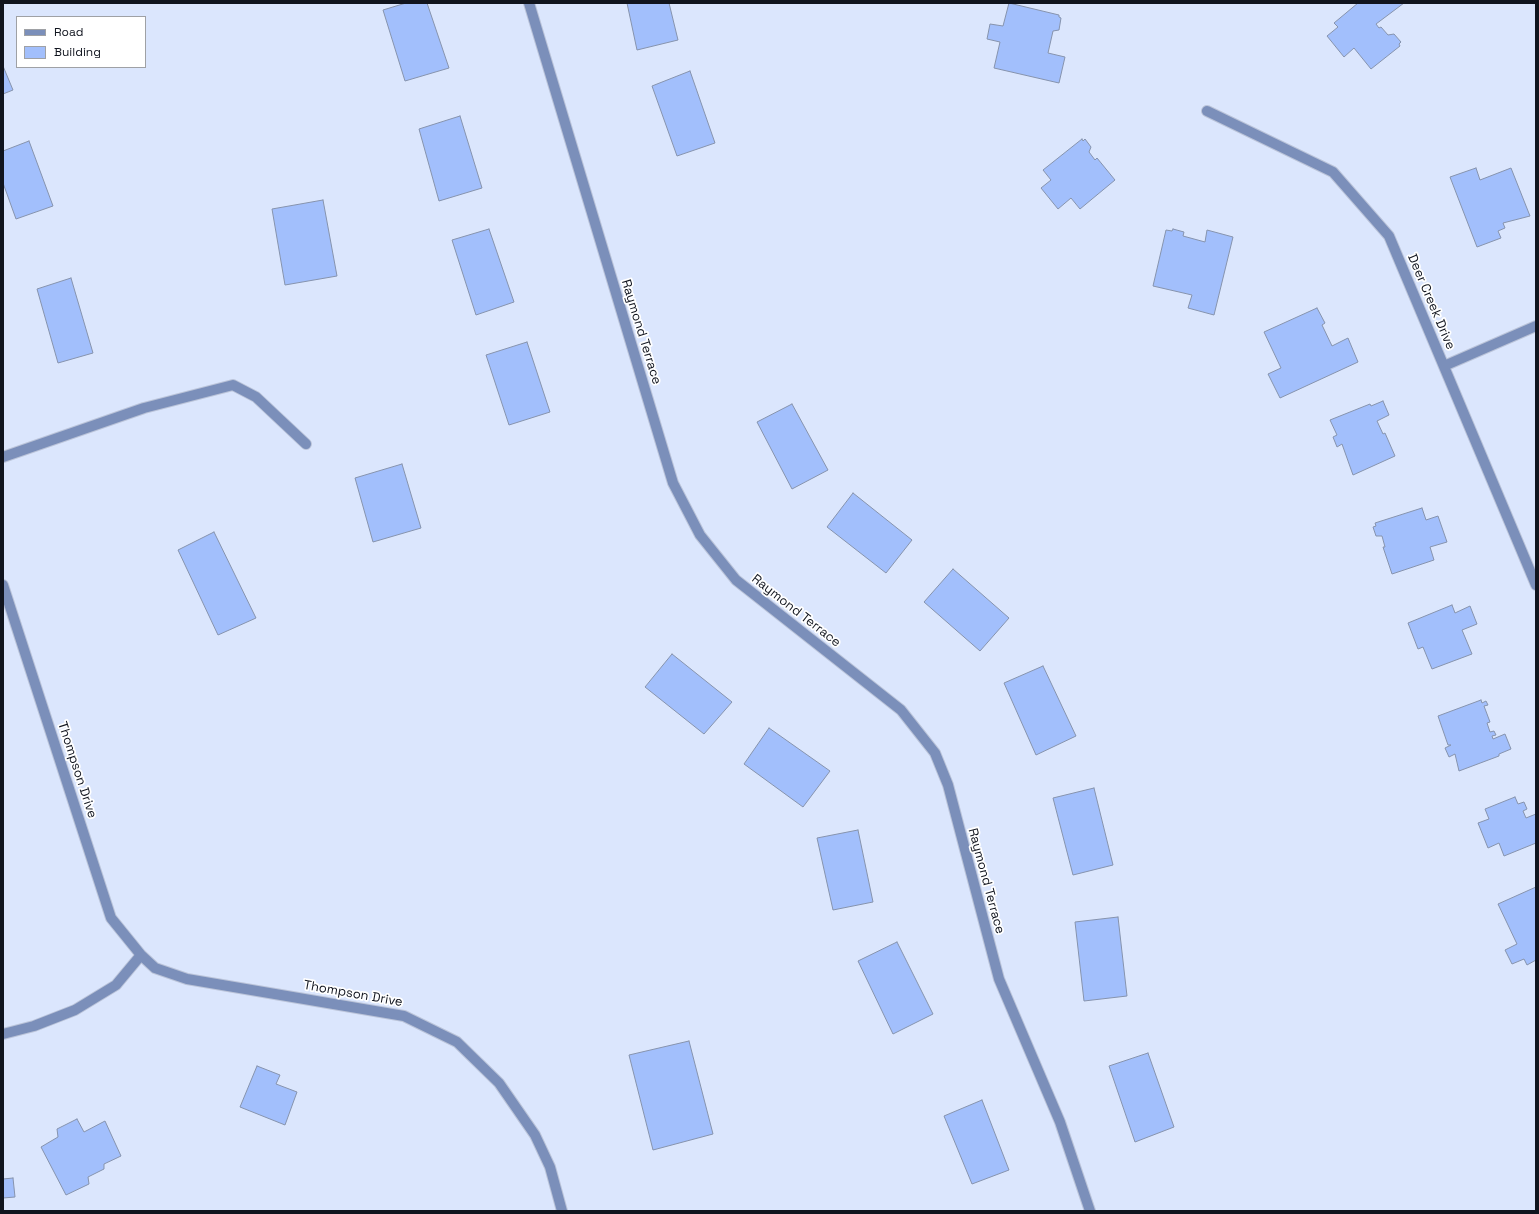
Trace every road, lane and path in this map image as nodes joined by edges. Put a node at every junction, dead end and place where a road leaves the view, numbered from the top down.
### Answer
1 (529, 3) edge
2 (1207, 110) dead end
3 (1536, 326) edge
4 (1444, 366) junction
5 (306, 444) dead end
6 (3, 457) edge
7 (3, 585) edge
8 (1536, 586) edge
9 (141, 955) junction
10 (3, 1034) edge
11 (562, 1211) edge
12 (1090, 1211) edge

1 - 12 street, Raymond Terrace
2 - 4 street, Deer Creek Drive
3 - 4 street
4 - 8 street, Deer Creek Drive
5 - 6 street
7 - 9 street, Thompson Drive
9 - 10 street
9 - 11 street, Thompson Drive

